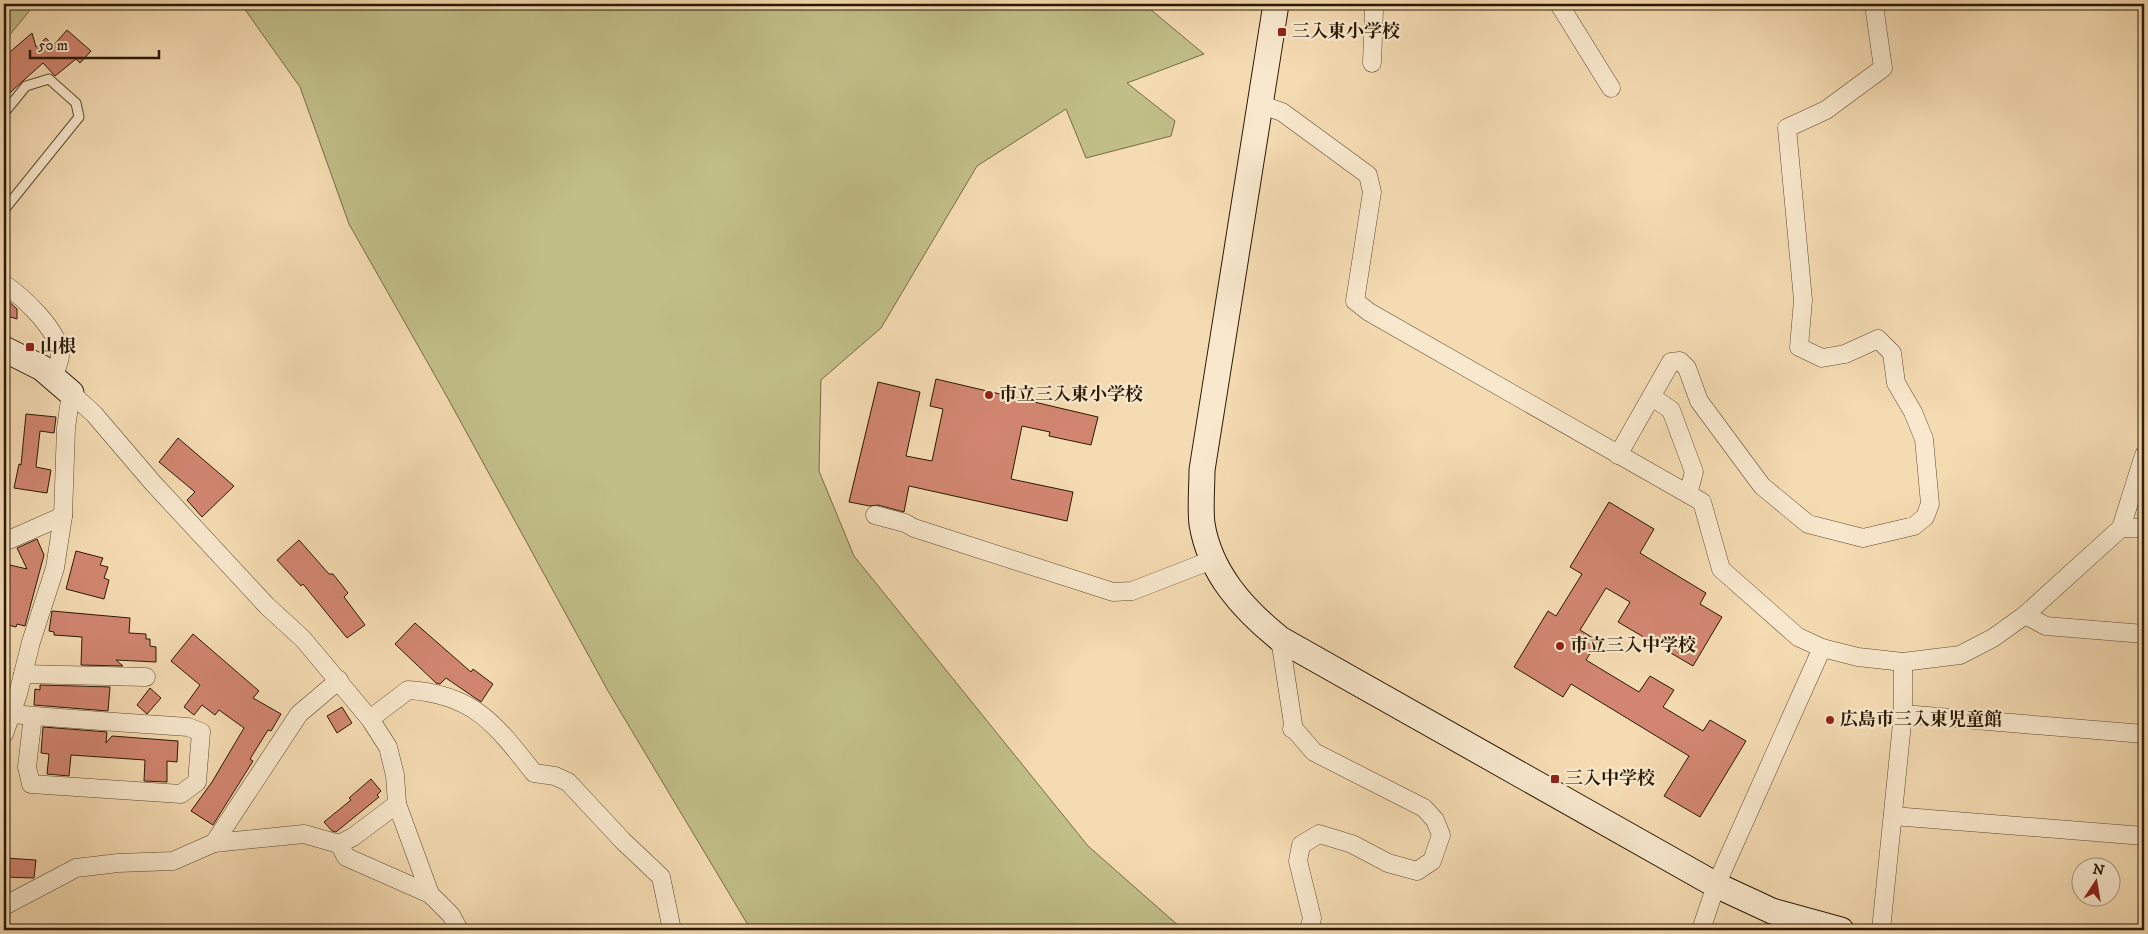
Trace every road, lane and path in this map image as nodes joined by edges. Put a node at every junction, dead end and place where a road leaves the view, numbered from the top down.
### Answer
1 (1276, 4) edge
2 (1372, 4) edge
3 (1559, 4) edge
4 (1876, 4) edge
5 (1372, 63) dead end
6 (1611, 88) dead end
7 (1259, 104) junction
8 (4, 113) edge
9 (4, 210) edge
10 (4, 284) edge
11 (4, 350) edge
12 (62, 385) junction
13 (1652, 397) junction
14 (2144, 454) edge
15 (1618, 455) junction
16 (1688, 494) junction
17 (875, 515) dead end
18 (63, 516) junction
19 (2120, 528) junction
20 (2144, 528) edge
21 (4, 542) edge
22 (1212, 560) junction
23 (2024, 615) junction
24 (2144, 634) edge
25 (1280, 639) junction
26 (1822, 648) junction
27 (1904, 662) junction
28 (23, 674) junction
29 (146, 678) dead end
30 (339, 680) junction
31 (8, 713) edge
32 (1902, 714) junction
33 (33, 716) junction
34 (370, 718) junction
35 (4, 734) edge
36 (2144, 734) edge
37 (397, 804) junction
38 (1893, 816) junction
39 (2144, 836) edge
40 (214, 843) junction
41 (339, 844) junction
42 (1716, 885) junction
43 (430, 894) junction
44 (4, 906) edge
45 (459, 930) edge
46 (672, 930) edge
47 (1309, 930) edge
48 (1701, 930) edge
49 (1841, 930) edge
50 (1881, 930) edge

1 - 7 street
2 - 5 street
3 - 6 street
4 - 13 street
7 - 15 street
7 - 22 street
8 - 9 lane
10 - 12 street
11 - 12 street
12 - 18 street
12 - 30 street
13 - 15 street
13 - 16 street
14 - 19 street
15 - 16 street
16 - 26 street
17 - 22 street
18 - 21 street
18 - 28 street
19 - 20 street
19 - 23 street
22 - 25 street
23 - 24 street
23 - 27 street
25 - 42 street
25 - 47 street
26 - 27 street
26 - 42 street
27 - 32 street
28 - 29 street
28 - 31 street
30 - 34 street
30 - 40 street
31 - 33 street
31 - 35 street
32 - 36 street
32 - 38 street
33 - 33 street
34 - 37 street
34 - 46 street
37 - 41 street
37 - 43 street
38 - 39 street
38 - 50 street
40 - 41 street
40 - 44 street
41 - 43 street
42 - 48 street
42 - 49 street
43 - 45 street

